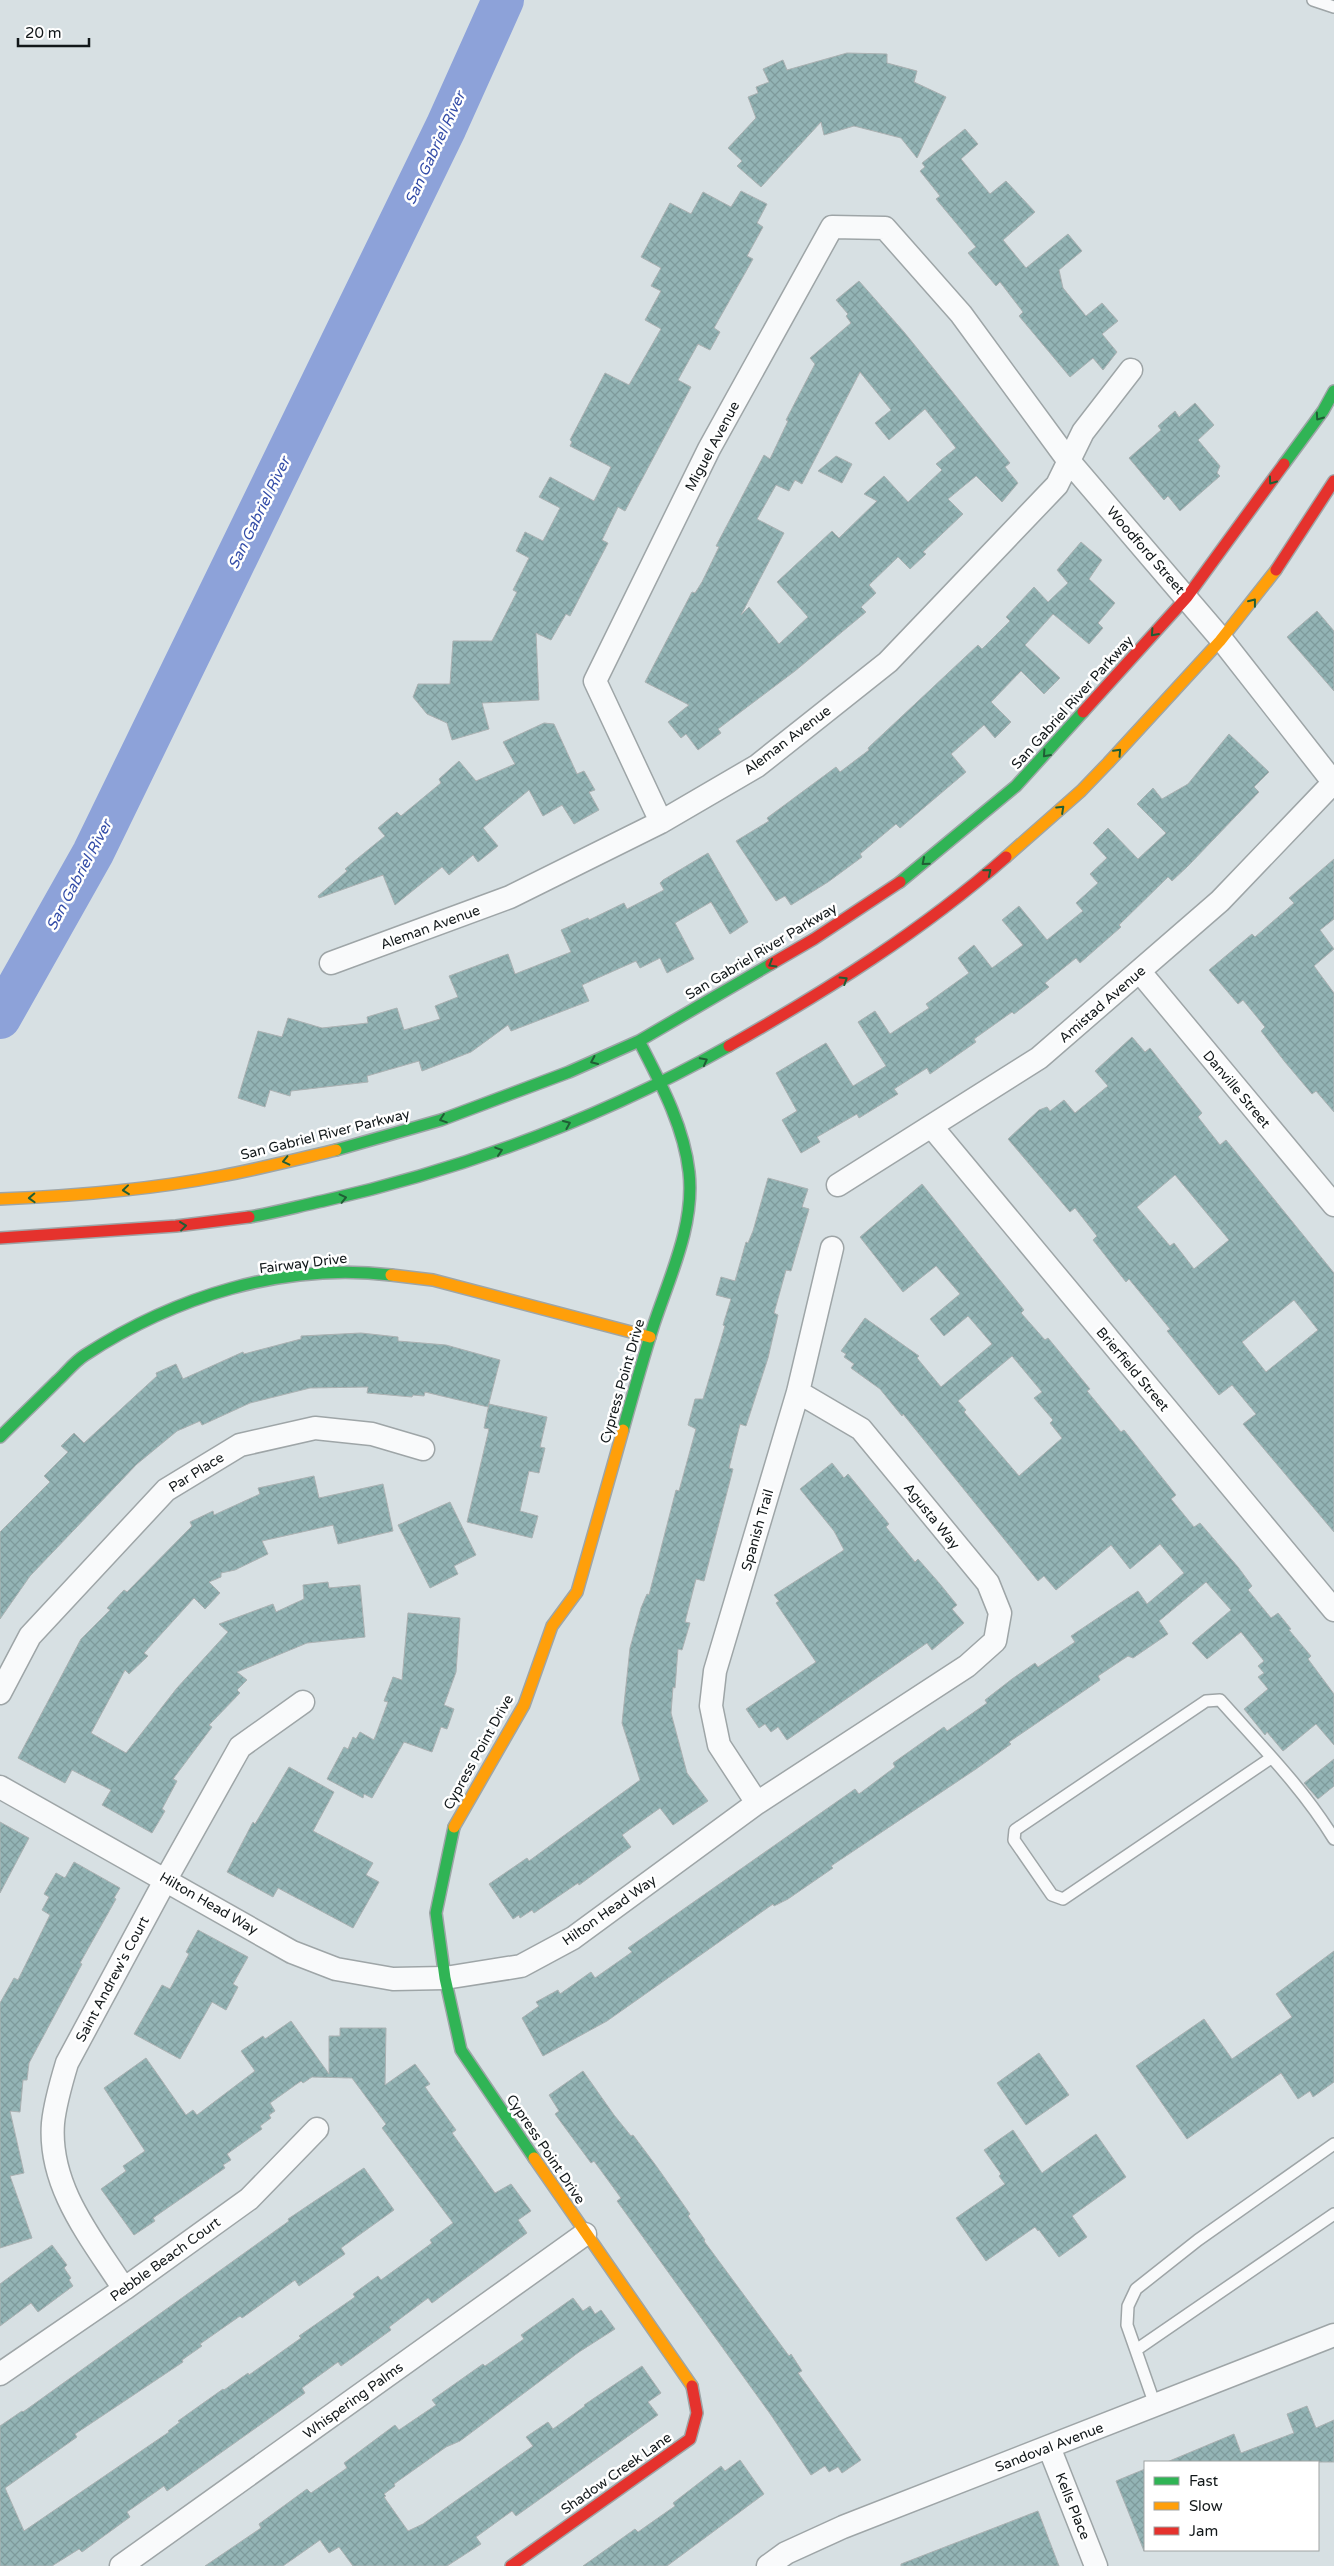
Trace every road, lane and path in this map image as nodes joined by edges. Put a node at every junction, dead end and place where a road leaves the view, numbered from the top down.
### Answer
1 (1313, 0) edge
2 (1334, 7) edge
3 (961, 314) joint
4 (1131, 370) dead end
5 (1334, 391) edge
6 (1068, 460) junction
7 (1334, 481) edge
8 (1187, 597) junction
9 (1222, 640) junction
10 (1334, 783) edge
11 (661, 822) junction
12 (331, 963) dead end
13 (1140, 972) junction
14 (639, 1041) junction
15 (661, 1084) junction
16 (932, 1127) junction
17 (838, 1185) dead end
18 (0, 1199) edge
19 (1334, 1205) edge
20 (0, 1238) edge
21 (832, 1248) dead end
22 (650, 1337) junction
23 (798, 1392) junction
24 (0, 1437) edge
25 (423, 1449) dead end
26 (1334, 1610) edge
27 (967, 1666) joint
28 (0, 1694) edge
29 (303, 1702) dead end
30 (1270, 1758) junction
31 (0, 1787) edge
32 (757, 1802) junction
33 (1334, 1840) edge
34 (166, 1879) junction
35 (446, 1978) junction
36 (317, 2130) dead end
37 (1334, 2144) edge
38 (1334, 2214) edge
39 (585, 2234) junction
40 (124, 2289) junction
41 (1334, 2335) edge
42 (1136, 2350) junction
43 (0, 2374) edge
44 (1155, 2405) junction
45 (1050, 2447) junction
46 (121, 2566) edge
47 (511, 2566) edge
48 (768, 2566) edge
49 (1096, 2566) edge

1 - 2 lane
3 - 6 street, Woodford Street
3 - 11 street, Miguel Avenue
4 - 6 street, Aleman Avenue
5 -> 8 main road, San Gabriel River Parkway
6 - 8 street, Woodford Street
6 - 11 street, Aleman Avenue
9 -> 7 main road
8 - 9 street, Woodford Street
8 -> 14 main road, San Gabriel River Parkway
9 - 10 street, Woodford Street
15 -> 9 main road
10 - 13 street, Amistad Avenue
11 - 12 street, Aleman Avenue
13 - 16 street, Amistad Avenue
13 - 19 street, Danville Street
14 - 15 main road, Cypress Point Drive
14 -> 18 main road, San Gabriel River Parkway
20 -> 15 main road
15 - 22 main road, Cypress Point Drive
16 - 17 street, Amistad Avenue
16 - 26 street, Brierfield Street
21 - 23 street, Spanish Trail
22 - 24 main road, Fairway Drive
22 - 35 main road, Cypress Point Drive
23 - 27 street, Agusta Way
23 - 32 street, Spanish Trail
25 - 28 street, Par Place
27 - 32 street, Hilton Head Way
29 - 34 street, Saint Andrew's Court
30 - 30 lane
30 - 33 lane
31 - 34 street, Hilton Head Way
32 - 35 street, Hilton Head Way
34 - 35 street, Hilton Head Way
34 - 40 street, Saint Andrew's Court
35 - 39 main road, Cypress Point Drive
36 - 40 street, Pebble Beach Court
37 - 42 lane
38 - 42 lane
39 - 46 street, Whispering Palms
39 - 47 main road, Shadow Creek Lane
40 - 43 street, Pebble Beach Court
41 - 44 street, Sandoval Avenue
42 - 44 lane
44 - 45 street, Sandoval Avenue
45 - 48 street, Sandoval Avenue
45 - 49 street, Kells Place

